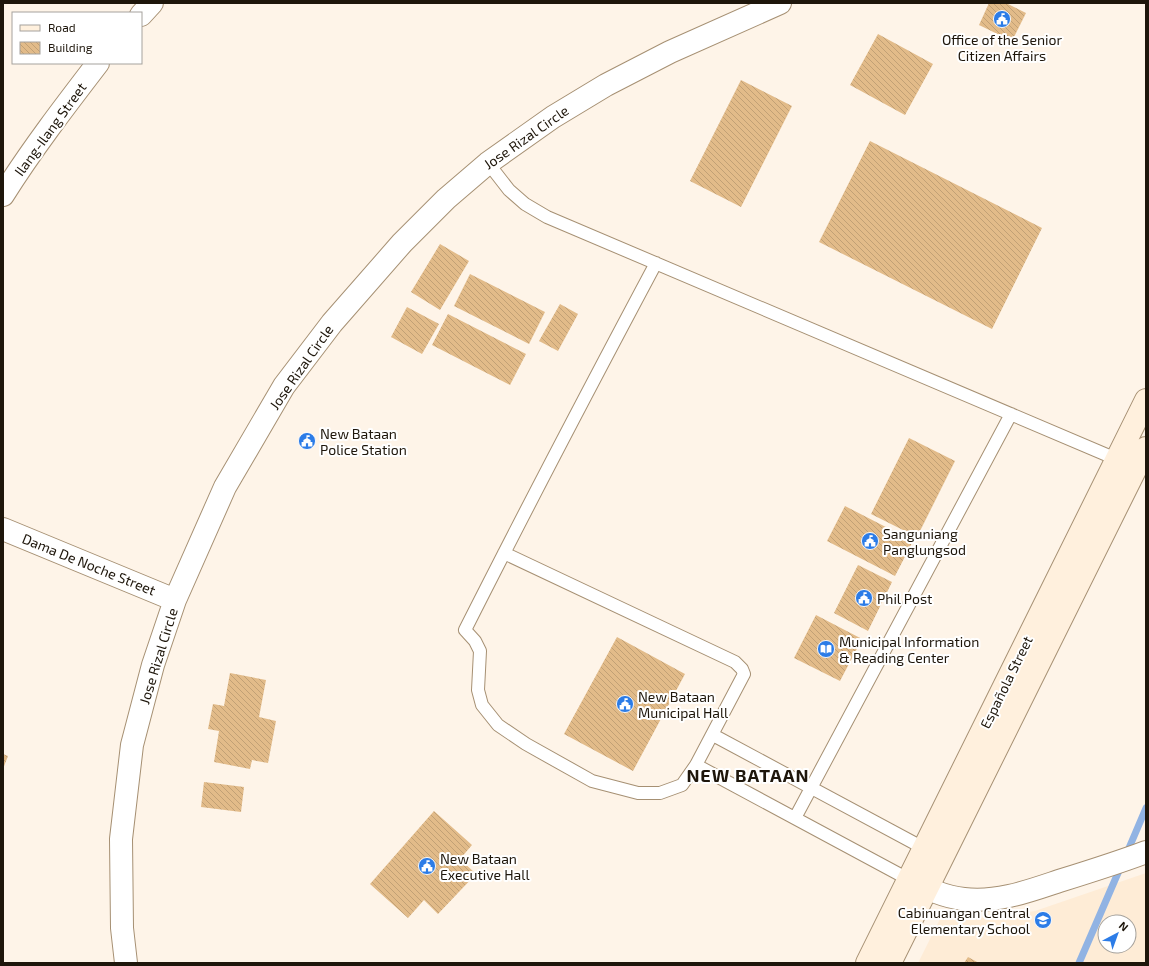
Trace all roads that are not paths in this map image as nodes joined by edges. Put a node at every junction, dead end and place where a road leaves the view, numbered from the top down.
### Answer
1 (152, 3) edge
2 (780, 3) edge
3 (142, 14) edge
4 (97, 64) edge
5 (488, 163) junction
6 (3, 196) edge
7 (656, 263) junction
8 (1146, 400) edge
9 (1012, 414) junction
10 (1146, 448) edge
11 (1127, 464) junction
12 (3, 529) edge
13 (504, 553) junction
14 (175, 600) junction
15 (713, 735) junction
16 (696, 765) junction
17 (812, 788) junction
18 (795, 818) junction
19 (933, 854) junction
20 (1141, 854) edge
21 (918, 884) junction
22 (126, 963) edge
23 (866, 963) edge
24 (890, 963) edge

1 - 3 street
2 - 5 street, Jose Rizal Circle
4 - 6 street, Ilang-Ilang Street
5 - 7 lane
5 - 14 street, Jose Rizal Circle
7 - 9 lane
7 - 13 lane
8 - 11 street, Española Street
9 - 11 lane
9 - 17 lane
10 - 11 street, Española Street
11 - 19 street, Española Street
12 - 14 street, Dama De Noche Street
13 - 15 lane
13 - 16 lane
14 - 22 street, Jose Rizal Circle
15 - 16 lane
15 - 17 lane
16 - 18 lane
17 - 18 lane
17 - 19 lane
18 - 21 lane
19 - 21 street, Española Street
20 - 21 street
21 - 23 street, Española Street
21 - 24 street, Española Street

